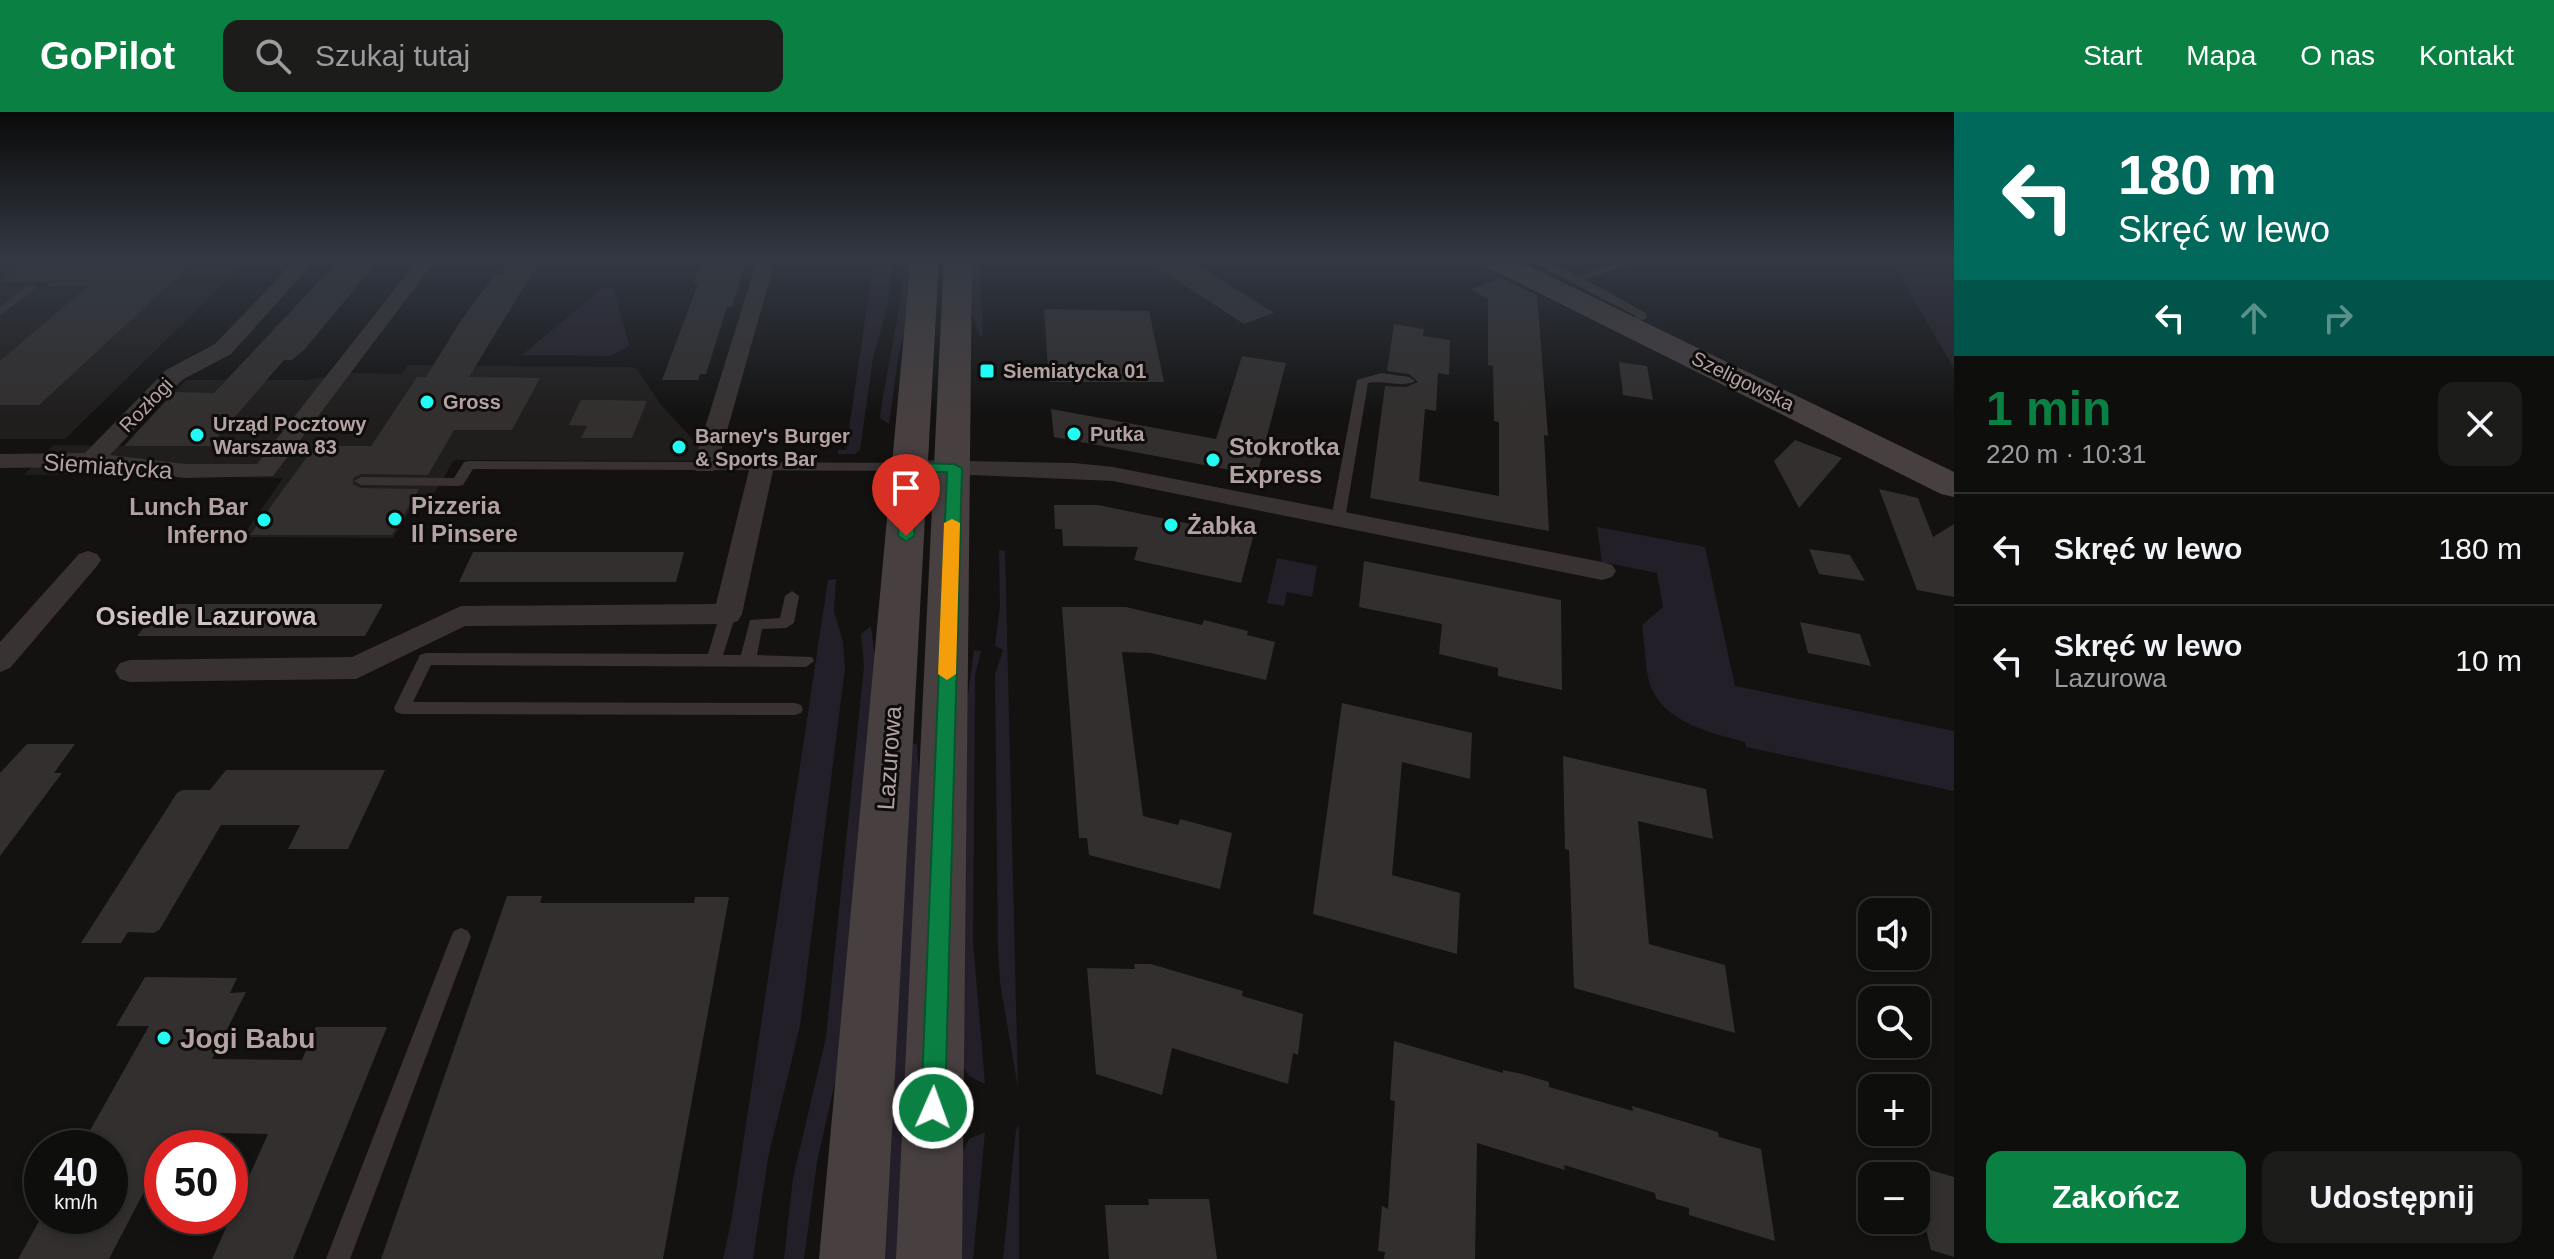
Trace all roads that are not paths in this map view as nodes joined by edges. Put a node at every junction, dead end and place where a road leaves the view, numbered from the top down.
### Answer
1 (259, 311) edge
2 (388, 311) edge
3 (751, 311) edge
4 (921, 311) edge
5 (957, 311) edge
6 (1598, 311) edge
7 (1634, 311) edge
8 (1626, 324) junction
9 (1409, 381) dead end
10 (92, 460) junction
11 (0, 461) edge
12 (705, 466) junction
13 (762, 466) junction
14 (911, 467) junction
15 (954, 468) junction
16 (361, 481) dead end
17 (1954, 486) edge
18 (1338, 519) junction
19 (88, 560) dead end
20 (1602, 571) dead end
21 (792, 596) dead end
22 (728, 614) junction
23 (714, 660) junction
24 (748, 660) junction
25 (0, 661) edge
26 (806, 661) dead end
27 (130, 671) dead end
28 (795, 709) dead end
29 (461, 937) dead end
30 (338, 1259) edge
31 (852, 1259) edge
32 (929, 1259) edge

1 - 10 street, Rozłogi
2 - 10 street, Siemiatycka
3 - 12 street
4 - 14 main road, Lazurowa
5 - 15 main road
6 - 8 main road, Szeligowska
7 - 8 lane
8 - 17 main road, Szeligowska
9 - 18 lane
10 - 11 street, Siemiatycka
12 - 13 lane
12 - 16 lane
13 - 14 lane
13 - 22 street
14 - 15 street
14 - 31 main road, Lazurowa
15 - 18 street
15 - 32 main road
18 - 20 street
19 - 25 street
21 - 24 lane
22 - 23 lane
22 - 27 street
23 - 24 lane
23 - 28 lane
24 - 26 lane
29 - 30 lane

